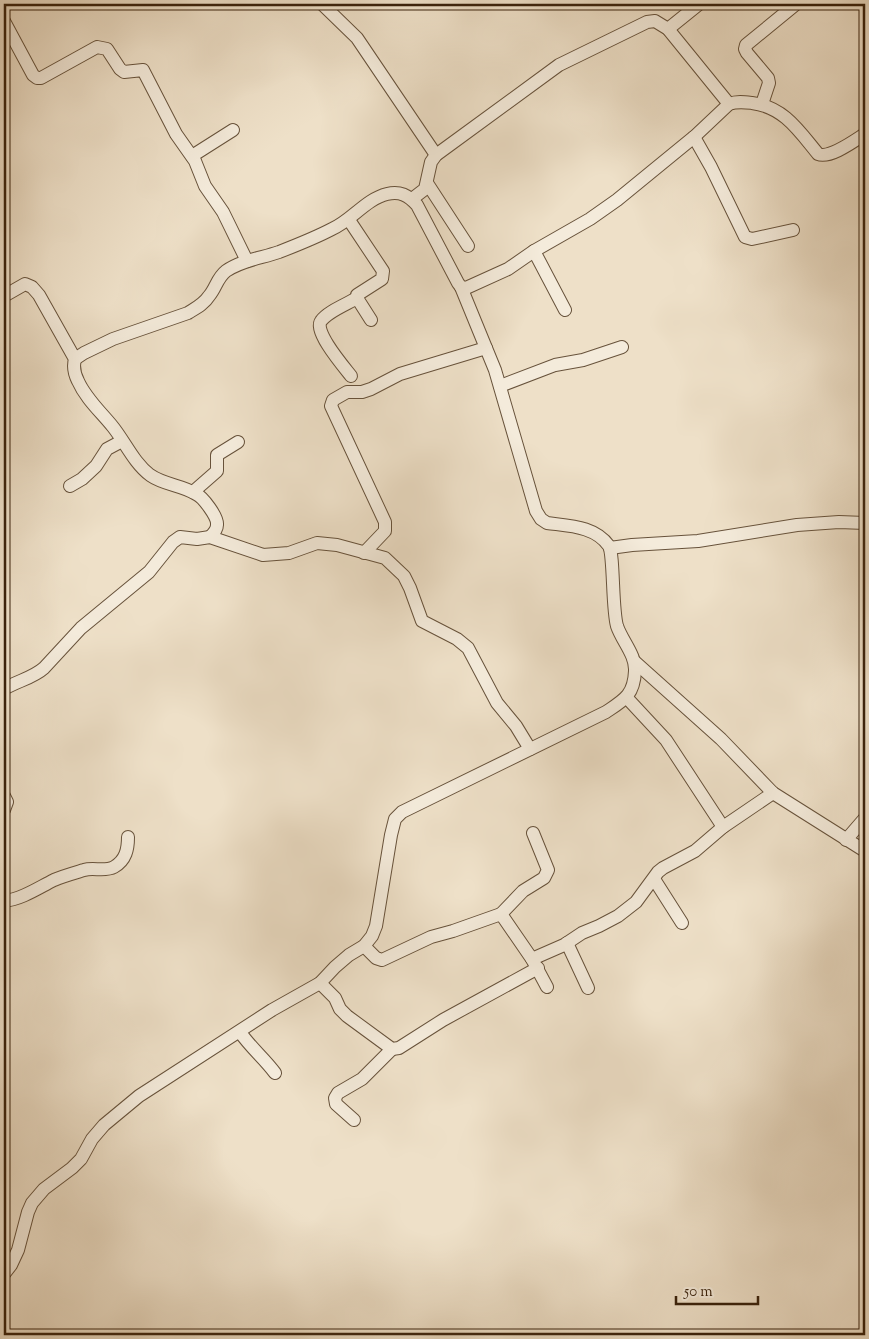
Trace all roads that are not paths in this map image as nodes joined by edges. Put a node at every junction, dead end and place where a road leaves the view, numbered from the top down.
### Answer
1 (322, 4) edge
2 (699, 4) edge
3 (796, 4) edge
4 (4, 21) edge
5 (668, 29) junction
6 (729, 104) junction
7 (762, 104) junction
8 (233, 130) dead end
9 (865, 134) edge
10 (694, 137) junction
11 (436, 155) junction
12 (192, 156) junction
13 (427, 184) junction
14 (412, 199) junction
15 (349, 220) junction
16 (793, 230) dead end
17 (468, 246) dead end
18 (534, 252) junction
19 (247, 261) junction
20 (461, 287) junction
21 (4, 296) edge
22 (356, 298) junction
23 (565, 310) dead end
24 (370, 320) dead end
25 (622, 347) dead end
26 (486, 348) junction
27 (75, 359) junction
28 (351, 376) dead end
29 (500, 386) junction
30 (122, 441) junction
31 (238, 442) dead end
32 (70, 486) dead end
33 (193, 492) junction
34 (865, 523) edge
35 (210, 537) junction
36 (610, 548) junction
37 (364, 552) junction
38 (635, 662) junction
39 (4, 689) edge
40 (626, 698) junction
41 (530, 749) junction
42 (773, 793) junction
43 (4, 796) edge
44 (4, 810) edge
45 (865, 818) edge
46 (723, 827) junction
47 (533, 833) dead end
48 (128, 837) dead end
49 (846, 840) junction
50 (865, 850) edge
51 (654, 879) junction
52 (4, 901) edge
53 (501, 914) junction
54 (682, 924) dead end
55 (567, 943) junction
56 (364, 946) junction
57 (535, 964) junction
58 (320, 983) junction
59 (547, 987) dead end
60 (588, 988) dead end
61 (240, 1032) junction
62 (392, 1048) junction
63 (275, 1073) dead end
64 (354, 1120) dead end
65 (4, 1274) edge

1 - 11 street
2 - 5 street
3 - 7 street
4 - 12 street
5 - 6 street
5 - 11 street
6 - 7 street
6 - 10 street
7 - 9 street
8 - 12 street
10 - 16 street
10 - 18 street
11 - 13 street
12 - 19 street
13 - 14 street
13 - 17 street
14 - 15 street
14 - 20 street
15 - 19 street
15 - 22 street
18 - 20 street
18 - 23 street
19 - 27 street
20 - 26 street
21 - 27 street
22 - 24 street
22 - 28 street
25 - 29 street
26 - 29 street
26 - 37 street
27 - 30 street
29 - 36 street
30 - 32 street
30 - 33 street
31 - 33 street
33 - 35 street
34 - 36 street
35 - 37 street
35 - 39 street
36 - 38 street
37 - 41 street
38 - 40 street
38 - 42 street
40 - 41 street
40 - 46 street
41 - 56 street
42 - 46 street
42 - 49 street
43 - 44 street
45 - 49 street
46 - 51 street
47 - 53 street
48 - 52 street
49 - 50 street
51 - 54 street
51 - 55 street
53 - 56 street
53 - 57 street
55 - 57 street
55 - 60 street
56 - 58 street
57 - 59 street
57 - 62 street
58 - 61 street
58 - 62 street
61 - 63 street
61 - 65 street
62 - 64 street

